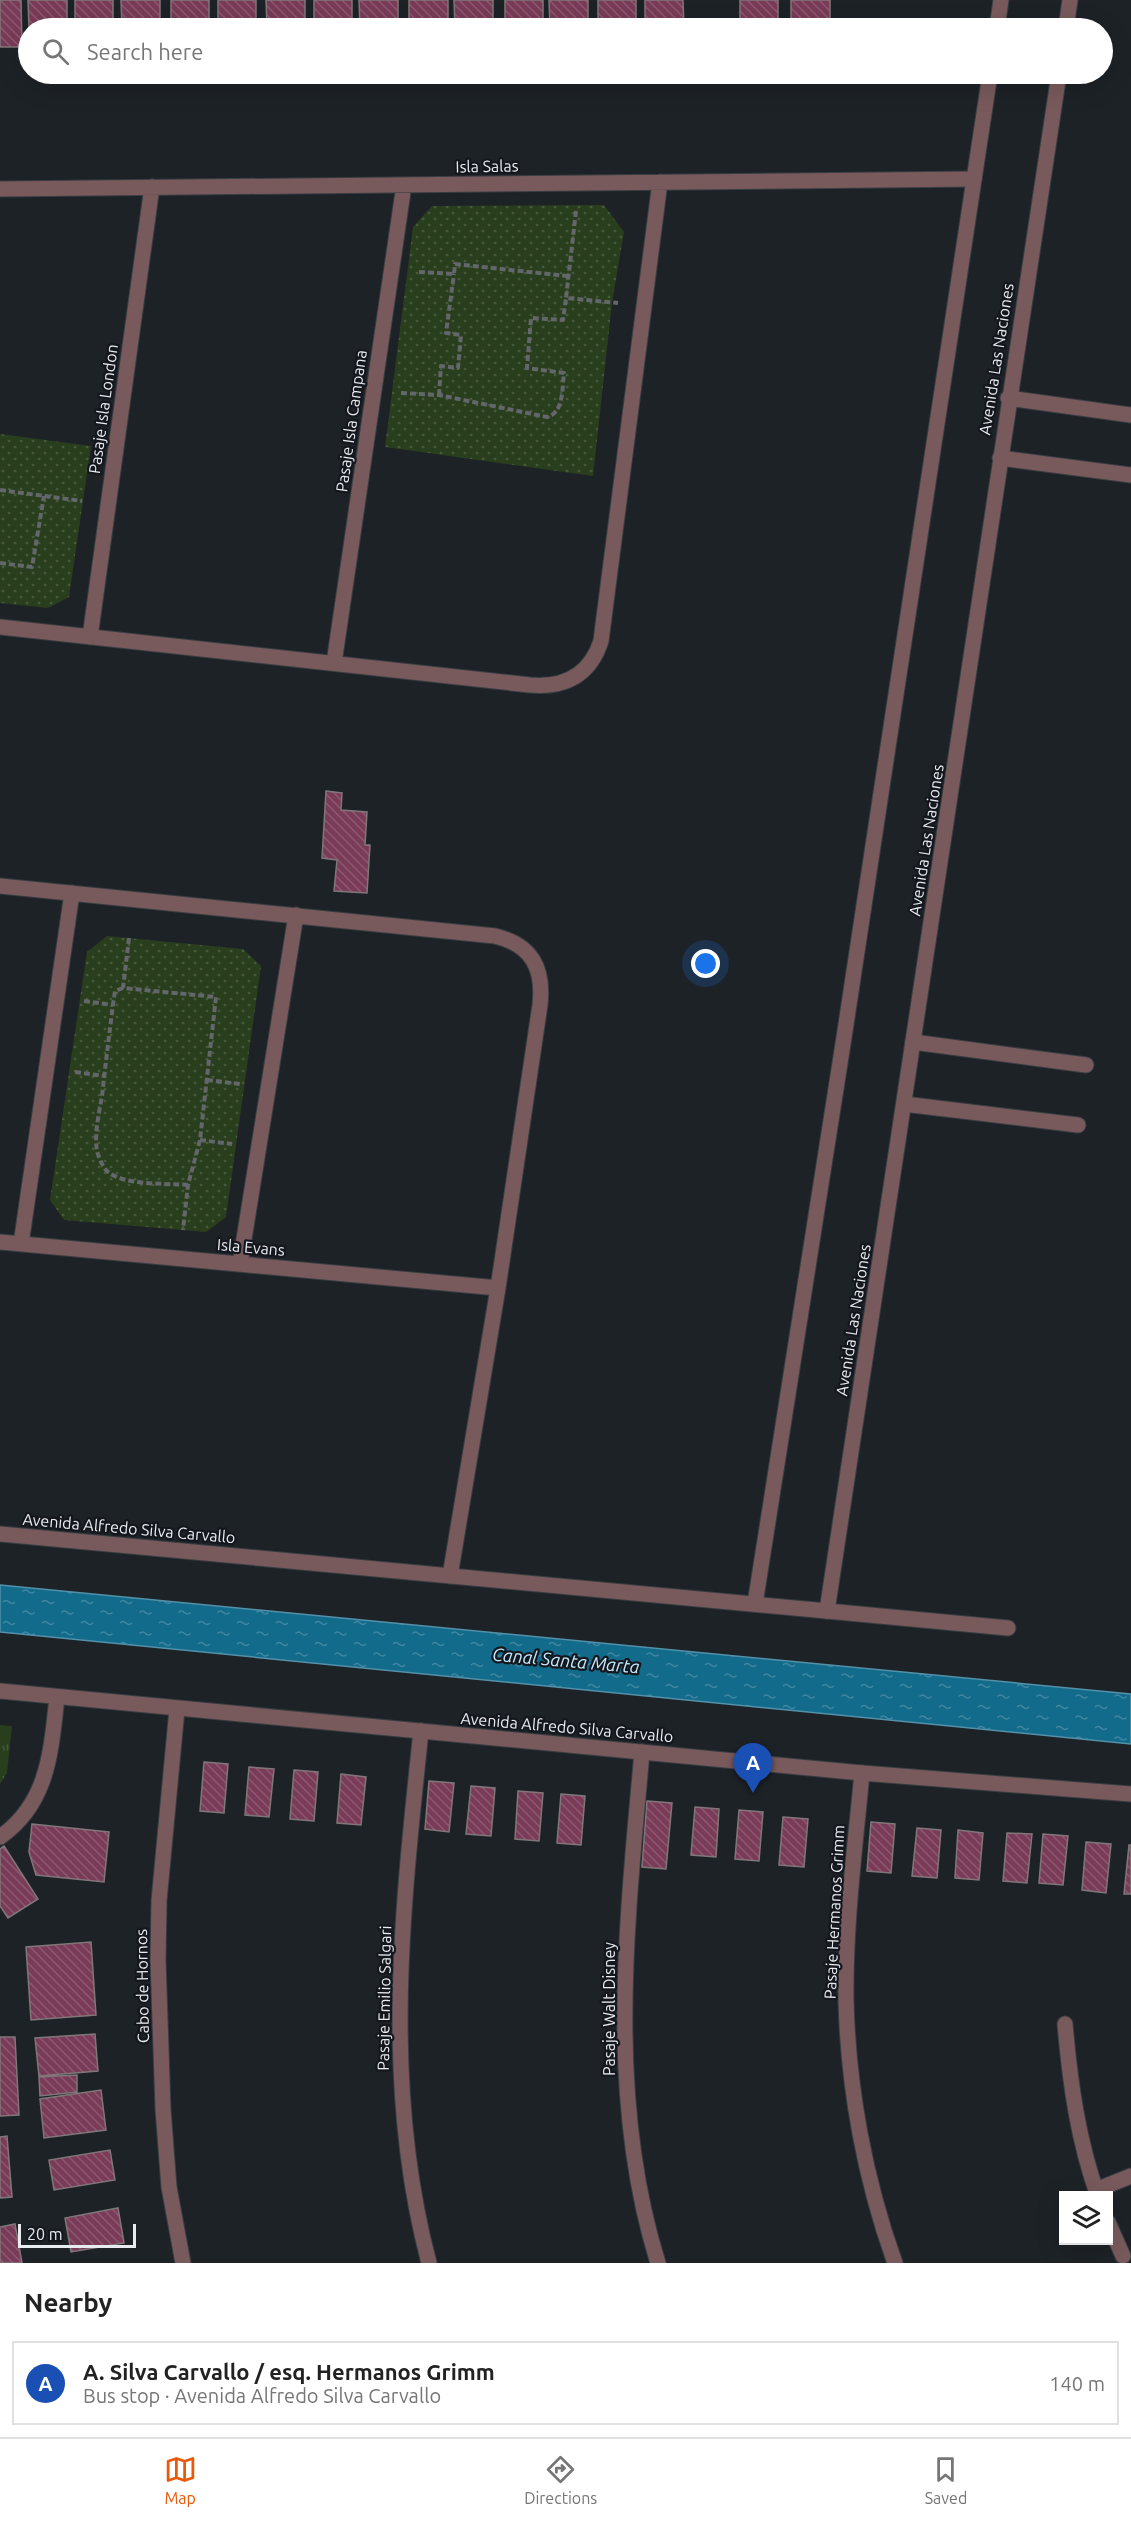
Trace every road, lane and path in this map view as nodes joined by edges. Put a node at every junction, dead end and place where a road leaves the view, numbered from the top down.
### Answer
1 (1001, 0) edge
2 (1070, 0) edge
3 (998, 18) edge
4 (1067, 18) edge
5 (988, 84) edge
6 (1057, 84) edge
7 (974, 179) junction
8 (660, 182) junction
9 (586, 183) junction
10 (404, 184) junction
11 (152, 187) junction
12 (0, 189) edge
13 (418, 272) dead end
14 (454, 274) junction
15 (567, 276) junction
16 (566, 298) junction
17 (645, 303) junction
18 (392, 392) dead end
19 (439, 395) junction
20 (1008, 398) junction
21 (1131, 415) edge
22 (1000, 458) junction
23 (1131, 475) edge
24 (0, 490) edge
25 (44, 496) junction
26 (83, 501) dead end
27 (0, 563) edge
28 (0, 627) edge
29 (90, 637) junction
30 (334, 663) junction
31 (0, 886) edge
32 (72, 893) junction
33 (296, 915) junction
34 (129, 938) dead end
35 (123, 988) junction
36 (79, 1001) dead end
37 (113, 1005) junction
38 (913, 1042) junction
39 (1086, 1065) dead end
40 (69, 1071) dead end
41 (104, 1076) junction
42 (207, 1080) junction
43 (244, 1084) dead end
44 (904, 1104) junction
45 (1078, 1125) dead end
46 (200, 1140) junction
47 (236, 1144) dead end
48 (188, 1185) junction
49 (183, 1230) dead end
50 (0, 1242) edge
51 (21, 1244) junction
52 (240, 1264) junction
53 (498, 1288) junction
54 (0, 1534) edge
55 (450, 1576) junction
56 (755, 1604) junction
57 (827, 1611) junction
58 (1008, 1628) dead end
59 (0, 1691) edge
60 (57, 1697) junction
61 (177, 1708) junction
62 (421, 1731) junction
63 (642, 1752) junction
64 (862, 1773) junction
65 (1131, 1794) edge
66 (0, 1837) edge
67 (1065, 2024) dead end
68 (1131, 2176) edge
69 (1096, 2191) edge
70 (1101, 2191) edge
71 (1113, 2233) edge
72 (1123, 2256) dead end
73 (183, 2263) edge
74 (429, 2263) edge
75 (658, 2263) edge
76 (896, 2263) edge

1 - 3 street
2 - 4 street
5 - 7 street
6 - 20 street, Avenida Las Naciones
7 - 8 street, Isla Salas
7 - 56 street
8 - 9 street, Isla Salas
8 - 17 street
9 - 10 street, Isla Salas
9 - 15 path
10 - 11 street, Isla Salas
10 - 30 street, Pasaje Isla Campana
11 - 12 street, Isla Salas
11 - 29 street, Pasaje Isla London
13 - 14 path
14 - 15 path
14 - 19 path
15 - 16 path
16 - 17 path
16 - 19 path
17 - 30 street
18 - 19 path
20 - 21 street
20 - 22 street, Avenida Las Naciones
22 - 23 street
22 - 38 street, Avenida Las Naciones
24 - 25 path
25 - 26 path
25 - 27 path
28 - 29 street
29 - 30 street
31 - 32 street
32 - 33 street
32 - 51 street
33 - 52 street
33 - 53 street
34 - 35 path
35 - 37 path
35 - 42 path
36 - 37 path
37 - 41 path
38 - 39 street
38 - 44 street, Avenida Las Naciones
40 - 41 path
41 - 48 path
42 - 43 path
42 - 46 path
44 - 45 street
44 - 57 street, Avenida Las Naciones
46 - 47 path
46 - 48 path
48 - 49 path
50 - 51 street, Isla Evans
51 - 52 street, Isla Evans
52 - 53 street, Isla Evans
53 - 55 street
54 - 55 street, Avenida Alfredo Silva Carvallo
55 - 56 street, Avenida Alfredo Silva Carvallo
56 - 57 street, Avenida Alfredo Silva Carvallo
57 - 58 street, Avenida Alfredo Silva Carvallo
59 - 60 street, Avenida Alfredo Silva Carvallo
60 - 61 street, Avenida Alfredo Silva Carvallo
60 - 66 street
61 - 62 street, Avenida Alfredo Silva Carvallo
61 - 73 street, Cabo de Hornos
62 - 63 street, Avenida Alfredo Silva Carvallo
62 - 74 street, Pasaje Emilio Salgari
63 - 64 street, Avenida Alfredo Silva Carvallo
63 - 75 street, Pasaje Walt Disney
64 - 65 street, Avenida Alfredo Silva Carvallo
64 - 76 street, Pasaje Hermanos Grimm
67 - 69 street
68 - 70 street
71 - 72 street

